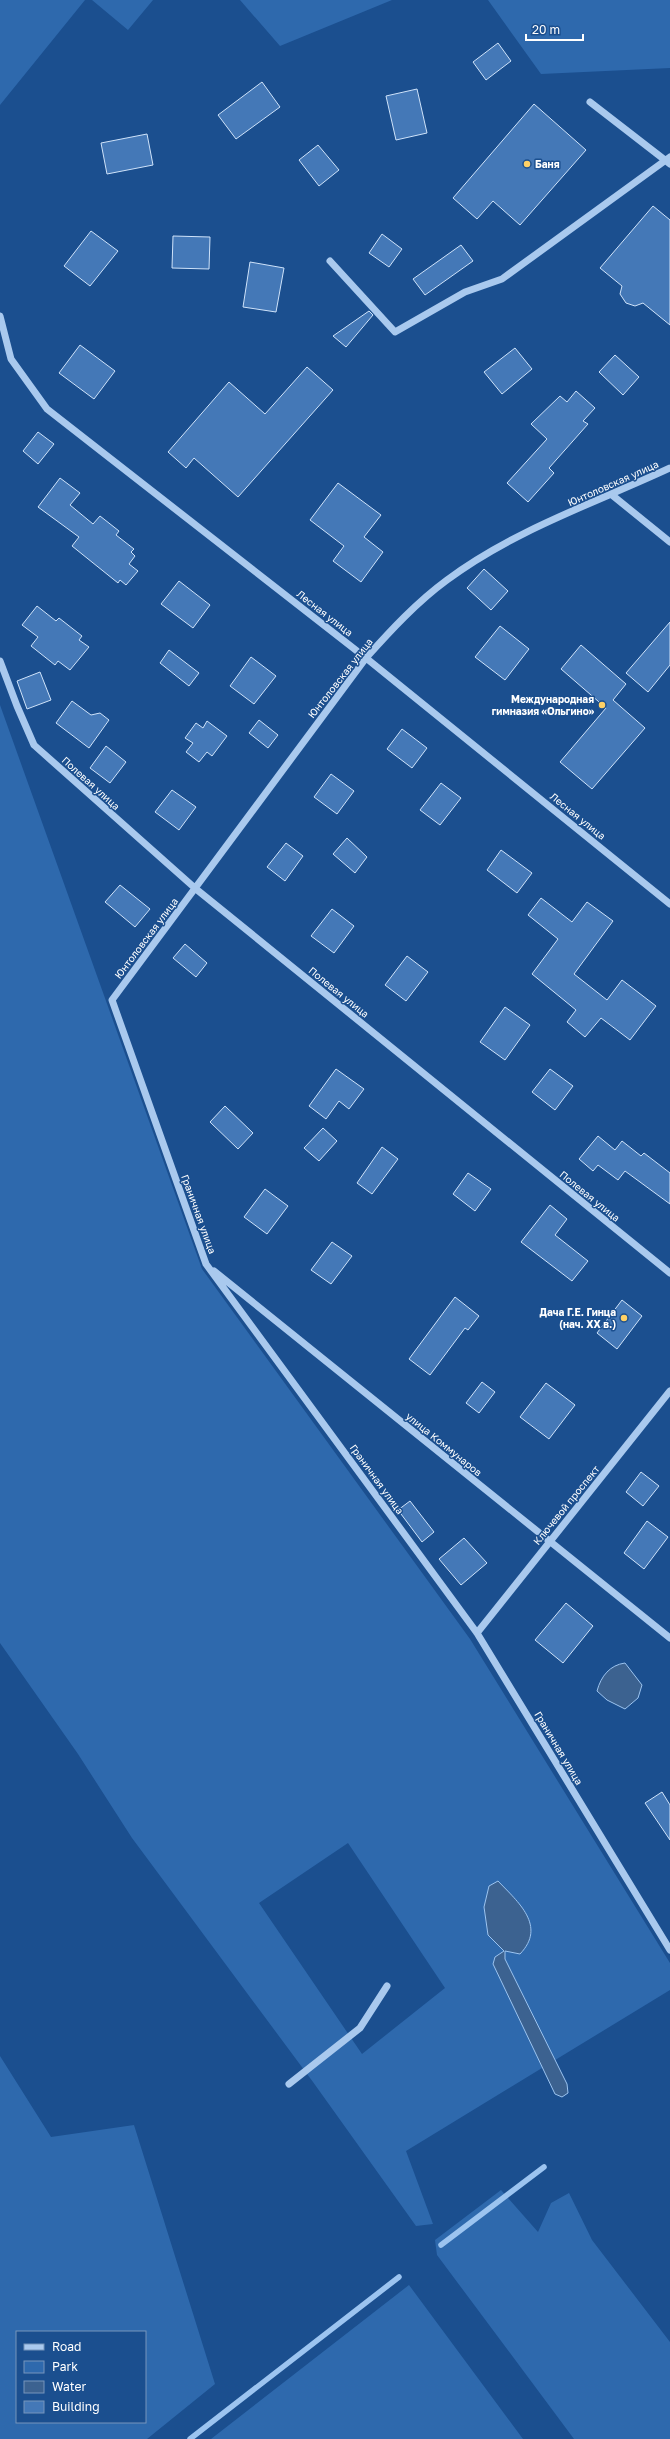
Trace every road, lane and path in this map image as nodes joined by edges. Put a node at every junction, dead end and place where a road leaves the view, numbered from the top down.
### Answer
1 (590, 102) dead end
2 (668, 160) edge
3 (330, 261) dead end
4 (0, 316) edge
5 (670, 468) edge
6 (612, 495) junction
7 (670, 542) edge
8 (366, 658) junction
9 (0, 661) edge
10 (196, 889) junction
11 (670, 904) edge
12 (112, 1000) joint
13 (206, 1264) junction
14 (670, 1273) edge
15 (670, 1391) edge
16 (550, 1542) junction
17 (477, 1633) junction
18 (670, 1638) edge
19 (670, 1950) edge
20 (387, 1986) dead end
21 (289, 2084) dead end

1 - 2 street
2 - 3 street
4 - 8 street, Лесная улица
5 - 6 street, Юнтоловская улица
6 - 7 street
6 - 8 street, Юнтоловская улица
8 - 10 street, Юнтоловская улица
8 - 11 street, Лесная улица
9 - 10 street, Полевая улица
10 - 12 street, Юнтоловская улица
10 - 14 street, Полевая улица
12 - 13 street, Граничная улица
13 - 16 street, улица Коммунаров
13 - 17 street, Граничная улица
15 - 16 street, Ключевой проспект
16 - 17 street, Ключевой проспект
16 - 18 street, улица Коммунаров
17 - 19 street, Граничная улица
20 - 21 street

